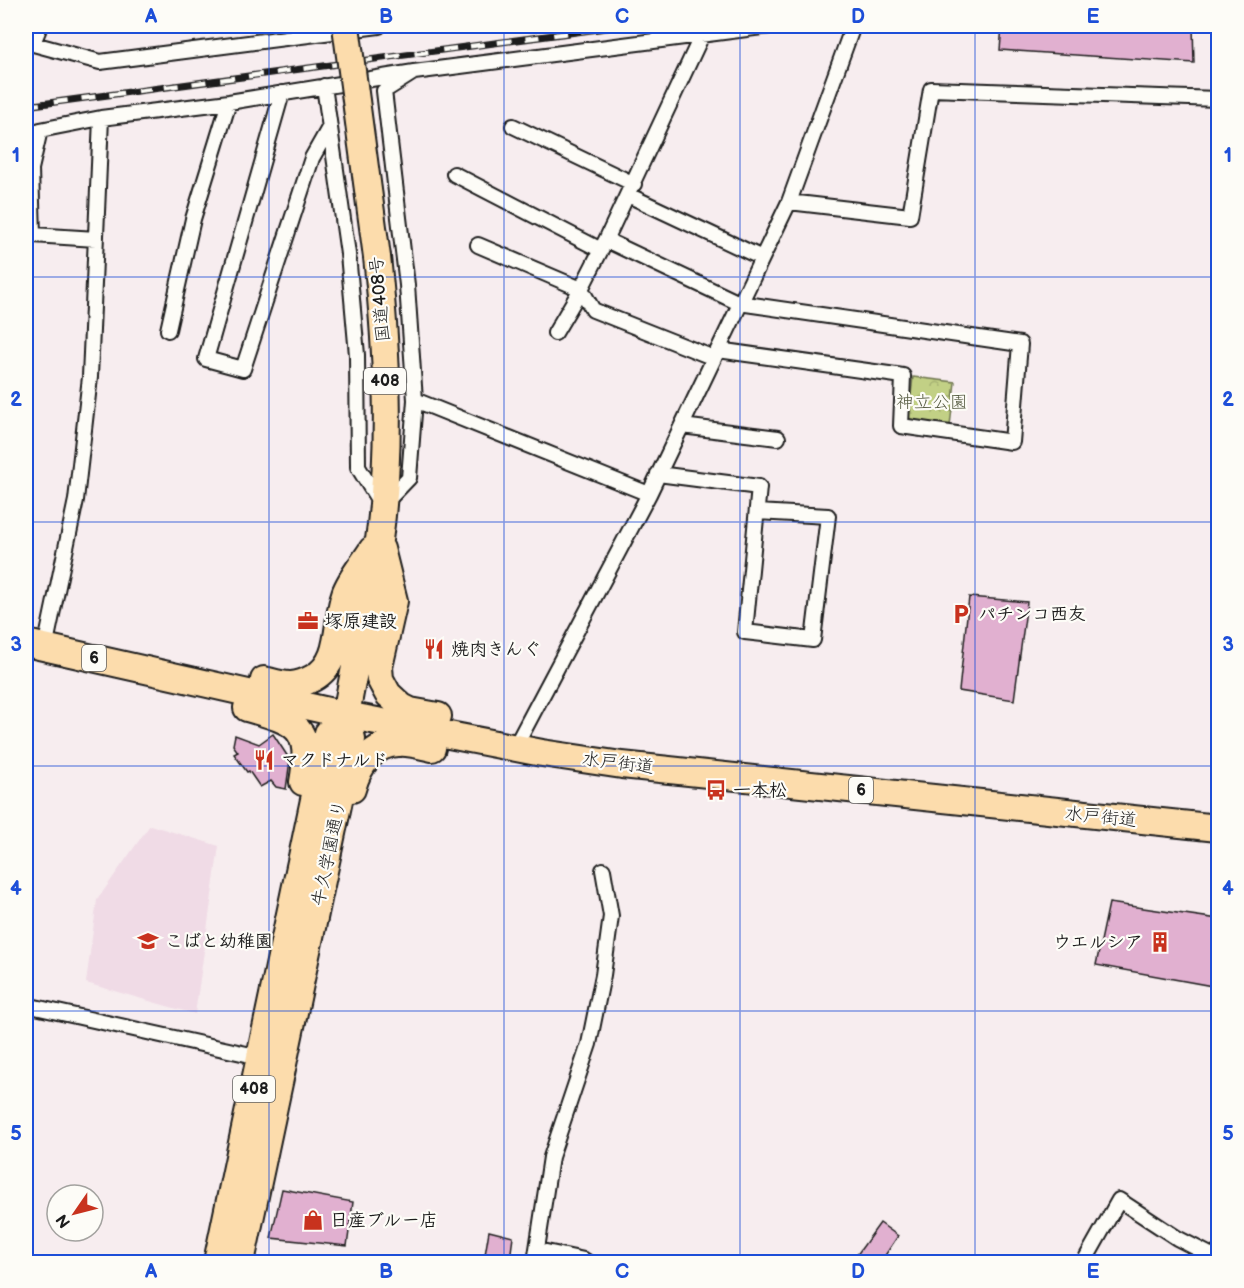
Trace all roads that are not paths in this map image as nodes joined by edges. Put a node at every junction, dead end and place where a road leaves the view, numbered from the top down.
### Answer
1 (40, 26) edge
2 (346, 26) edge
3 (376, 26) edge
4 (770, 26) edge
5 (853, 26) edge
6 (317, 29) edge
7 (268, 33) edge
8 (702, 34) junction
9 (29, 43) edge
10 (414, 72) junction
11 (324, 86) junction
12 (282, 93) junction
13 (1218, 99) edge
14 (229, 102) junction
15 (101, 118) junction
16 (513, 126) dead end
17 (329, 128) junction
18 (28, 169) edge
19 (454, 174) dead end
20 (631, 189) junction
21 (789, 202) junction
22 (96, 239) junction
23 (478, 245) dead end
24 (604, 245) junction
25 (762, 258) junction
26 (581, 289) junction
27 (739, 303) junction
28 (168, 330) dead end
29 (555, 333) dead end
30 (716, 354) junction
31 (415, 400) junction
32 (682, 426) junction
33 (778, 438) dead end
34 (658, 474) junction
35 (649, 494) junction
36 (382, 506) junction
37 (757, 512) junction
38 (379, 540) junction
39 (35, 645) edge
40 (164, 673) junction
41 (209, 683) junction
42 (346, 715) junction
43 (487, 742) junction
44 (515, 747) junction
45 (1218, 828) edge
46 (603, 870) dead end
47 (298, 872) junction
48 (322, 885) junction
49 (26, 1005) edge
50 (272, 1059) junction
51 (536, 1256) edge
52 (1218, 1259) edge
53 (217, 1263) edge
54 (241, 1263) edge
55 (587, 1263) edge
56 (1084, 1263) edge

1 - 9 street
2 - 36 highway, 国道408号 / 408, bridge
3 - 6 street
4 - 8 street
5 - 21 street
6 - 7 street
7 - 9 street
8 - 10 street
8 - 20 street
10 - 11 street
10 - 31 street
11 - 12 street
11 - 17 street
12 - 14 street
12 - 17 street
13 - 21 street
14 - 15 street
14 - 28 street
15 - 18 street
15 - 22 street
16 - 20 street
17 - 36 street
18 - 22 street
19 - 24 street
20 - 24 street
20 - 25 street
21 - 25 street
22 - 39 street
23 - 26 street
24 - 26 street
24 - 27 street
25 - 27 street
26 - 29 street
26 - 30 street
27 - 30 street
27 - 30 street
30 - 32 street
31 - 35 street
31 - 36 street
32 - 33 street
32 - 34 street
34 - 35 street
34 - 37 street
35 - 44 street
36 - 38 highway, 国道408号 / 408
37 - 37 street
38 - 41 highway
38 - 42 highway, 国道408号 / 408
38 - 43 highway
39 - 40 highway, 水戸街道 / 6
40 - 41 highway, 水戸街道 / 6
40 - 47 highway
41 - 42 highway, 水戸街道 / 6
42 - 43 highway, 水戸街道 / 6
42 - 47 highway, 牛久学園通り / 408
42 - 48 highway, 牛久学園通り / 408
43 - 44 highway, 水戸街道 / 6
43 - 48 highway
44 - 45 highway, 水戸街道 / 6
46 - 51 street
47 - 50 highway, 牛久学園通り / 408
48 - 50 highway, 牛久学園通り / 408
49 - 50 street
50 - 53 highway, 牛久学園通り / 408
50 - 54 highway, 牛久学園通り / 408
51 - 55 street
52 - 56 street

